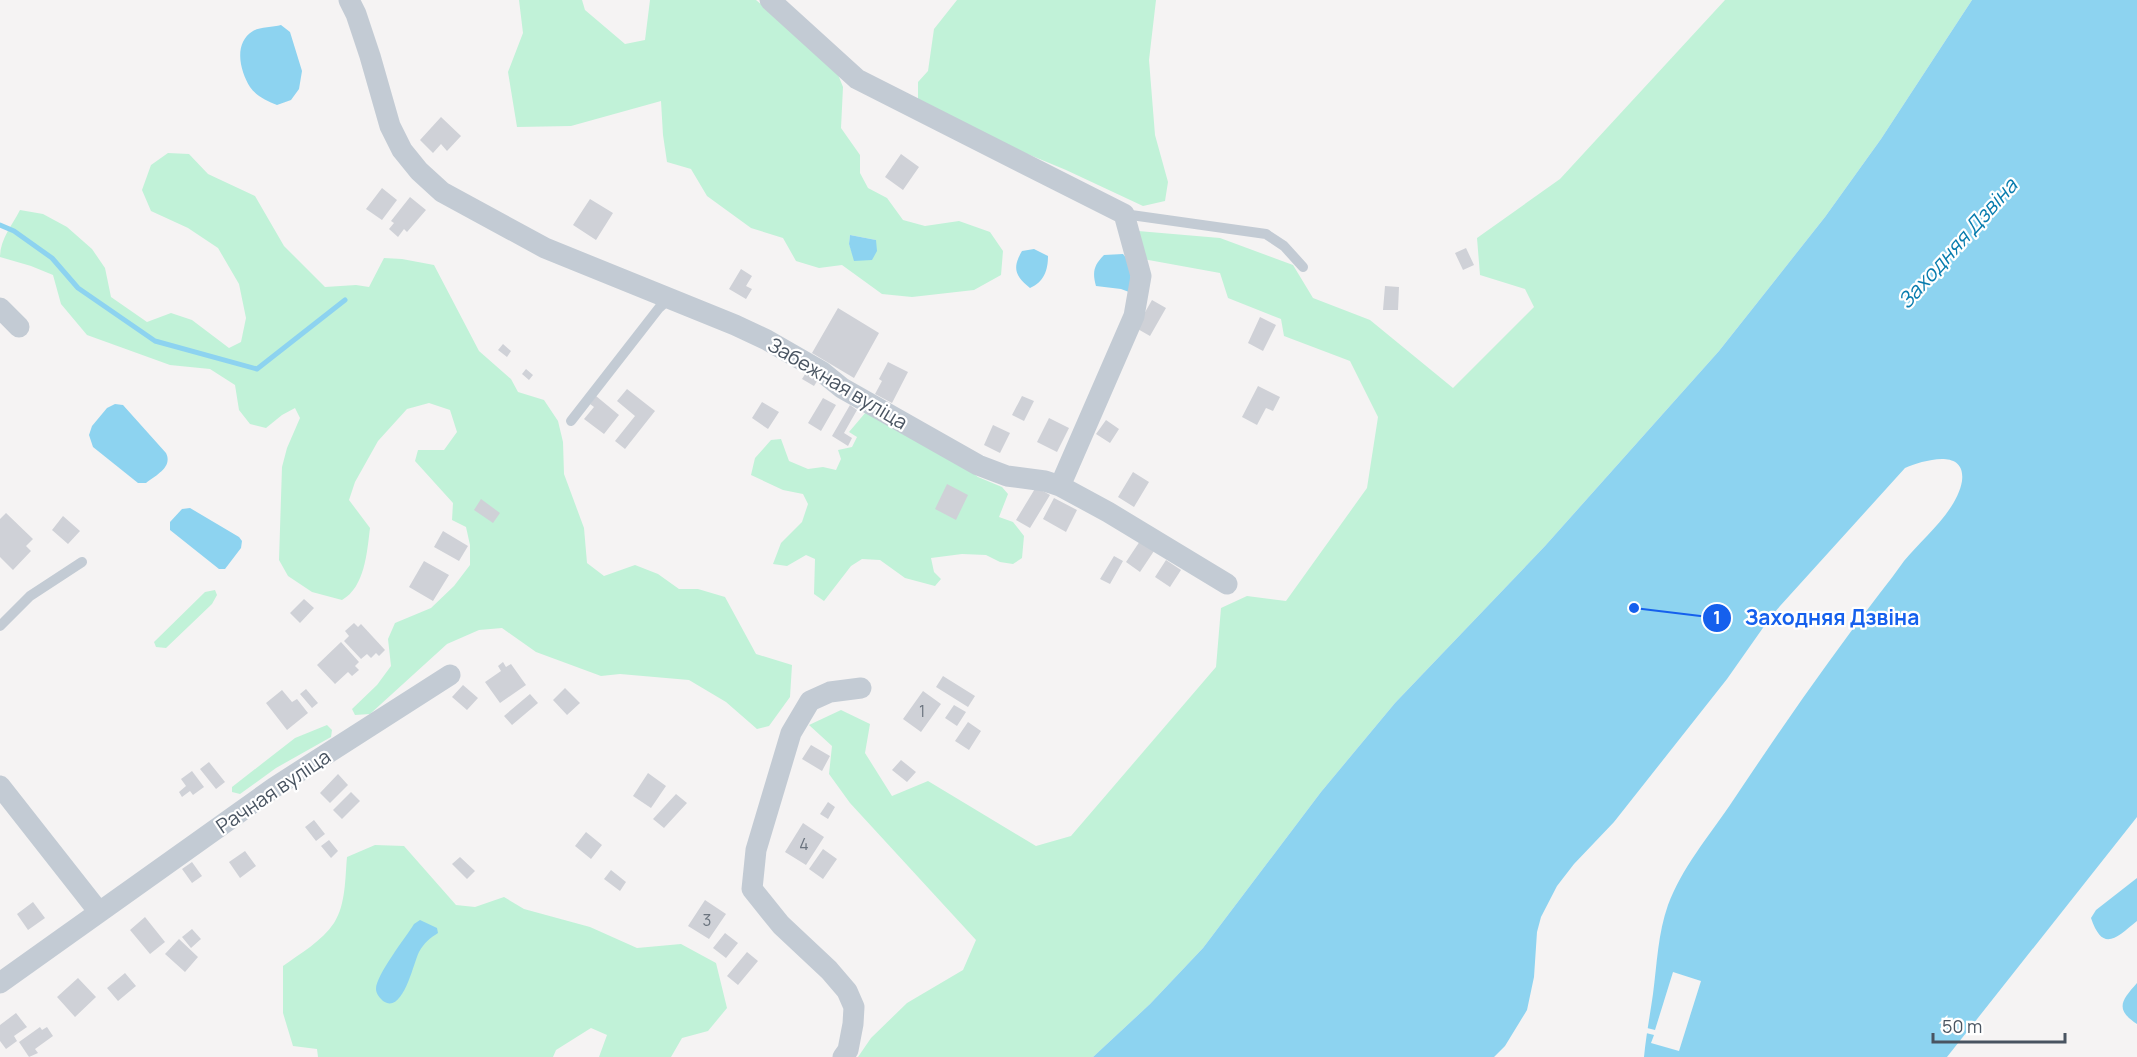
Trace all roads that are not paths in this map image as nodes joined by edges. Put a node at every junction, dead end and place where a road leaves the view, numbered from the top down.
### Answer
1 (349, 0) edge
2 (770, 0) edge
3 (1124, 214) junction
4 (1303, 267) dead end
5 (670, 298) junction
6 (0, 308) edge
7 (19, 327) dead end
8 (571, 421) dead end
9 (1060, 486) junction
10 (82, 562) dead end
11 (1227, 584) dead end
12 (0, 626) edge
13 (450, 675) dead end
14 (861, 688) dead end
15 (0, 786) edge
16 (99, 912) junction
17 (0, 983) edge
18 (843, 1057) edge

1 - 5 street, Забежная вуліца
2 - 3 street
3 - 4 lane
3 - 9 street
5 - 8 lane
5 - 9 street, Забежная вуліца
6 - 7 street
9 - 11 street, Забежная вуліца
10 - 12 lane
13 - 16 street, Рачная вуліца
14 - 18 street
15 - 16 street
16 - 17 street, Рачная вуліца

